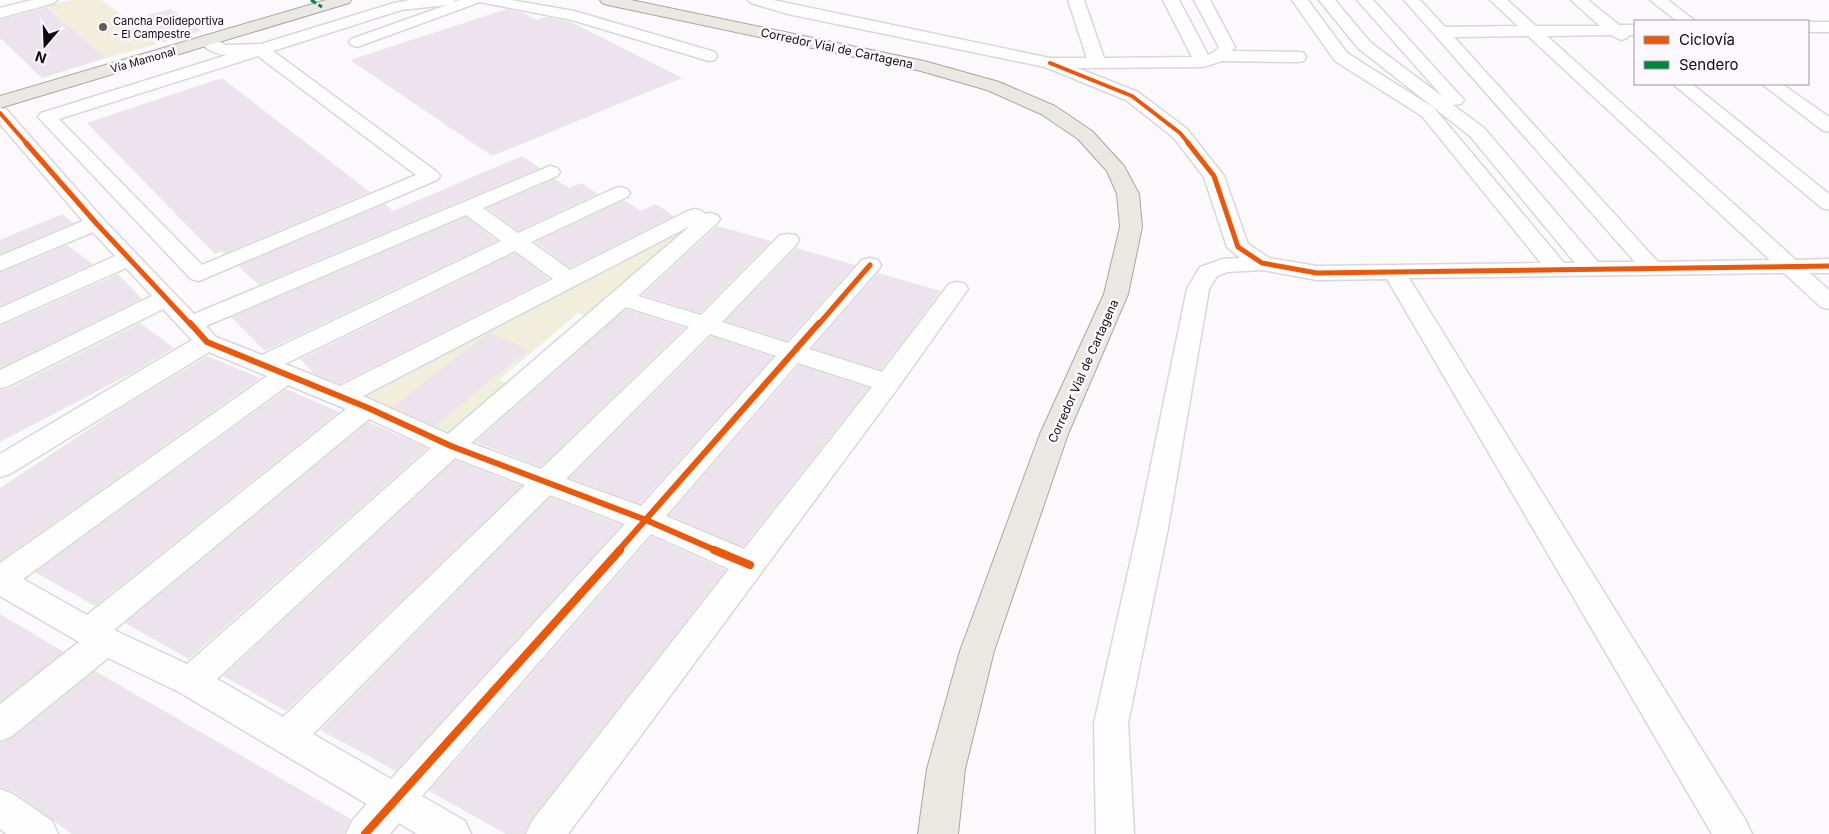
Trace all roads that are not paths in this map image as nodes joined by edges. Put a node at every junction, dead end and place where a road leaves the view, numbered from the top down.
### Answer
1 (49, 0) edge
2 (343, 0) edge
3 (359, 0) edge
4 (448, 0) edge
5 (474, 0) edge
6 (486, 0) edge
7 (609, 0) edge
8 (756, 0) edge
9 (809, 0) edge
10 (1076, 0) edge
11 (1171, 0) edge
12 (1202, 0) edge
13 (1300, 0) edge
14 (1327, 0) edge
15 (1365, 0) edge
16 (1412, 0) edge
17 (1498, 0) edge
18 (1579, 0) edge
19 (1658, 0) edge
20 (788, 9) junction
21 (0, 13) edge
22 (295, 15) junction
23 (1685, 20) edge
24 (1809, 27) edge
25 (1828, 28) edge
26 (1615, 30) junction
27 (1634, 30) edge
28 (1533, 31) junction
29 (1442, 32) junction
30 (207, 41) junction
31 (357, 42) dead end
32 (1634, 45) edge
33 (260, 49) junction
34 (709, 56) dead end
35 (1220, 56) junction
36 (1298, 57) dead end
37 (1203, 62) junction
38 (1050, 63) junction
39 (1097, 63) junction
40 (1683, 85) edge
41 (1772, 85) edge
42 (0, 102) edge
43 (0, 113) edge
44 (1829, 126) edge
45 (1477, 132) junction
46 (550, 172) dead end
47 (620, 193) dead end
48 (1829, 204) edge
49 (468, 207) junction
50 (96, 223) junction
51 (788, 240) dead end
52 (515, 242) junction
53 (129, 258) junction
54 (1262, 263) junction
55 (0, 264) edge
56 (870, 265) dead end
57 (1829, 266) edge
58 (1791, 267) junction
59 (1653, 269) junction
60 (1558, 270) junction
61 (1593, 270) junction
62 (1394, 272) junction
63 (568, 280) junction
64 (957, 288) dead end
65 (165, 298) junction
66 (622, 298) junction
67 (1829, 302) edge
68 (0, 317) edge
69 (190, 324) junction
70 (706, 324) junction
71 (207, 342) junction
72 (792, 352) junction
73 (274, 370) junction
74 (0, 380) edge
75 (888, 383) junction
76 (340, 397) junction
77 (366, 407) junction
78 (451, 446) junction
79 (0, 467) edge
80 (546, 483) junction
81 (646, 520) junction
82 (750, 565) junction
83 (0, 580) edge
84 (97, 636) junction
85 (191, 682) junction
86 (0, 725) edge
87 (286, 738) junction
88 (394, 801) junction
89 (0, 807) edge
90 (39, 834) edge
91 (365, 834) edge
92 (452, 834) edge
93 (545, 834) edge
94 (938, 834) edge
95 (1115, 834) edge
96 (1733, 834) edge

1 - 21 street
2 - 22 main road, Vía Mamonal
3 - 22 main road
4 - 33 street
5 - 31 street
6 - 34 street
7 - 94 main road, Corredor Vial de Cartagena
8 - 20 street
9 - 20 street
10 - 39 street
11 - 37 street
12 - 35 street
13 - 60 street
14 - 45 street
15 - 45 street
16 - 29 street
17 - 28 street
18 - 26 street
19 - 23 street
20 - 38 street
22 - 30 main road, Vía Mamonal
24 - 25 street
26 - 27 street
26 - 28 street
26 - 32 street
28 - 29 street
28 - 58 street
29 - 59 street
30 - 33 street
30 - 42 main road, Vía Mamonal
33 - 33 street
35 - 36 street
35 - 37 street
37 - 39 street
38 - 39 street
38 - 54 street
40 - 48 street
41 - 44 street
43 - 50 street
45 - 61 street
46 - 49 street
47 - 52 street
49 - 52 street
49 - 69 street
50 - 53 street
50 - 55 street
51 - 70 street
52 - 63 street
52 - 73 street
53 - 65 street
53 - 68 street
54 - 62 street
54 - 95 street
56 - 72 street
57 - 58 street
58 - 59 street
58 - 67 street
59 - 61 street
60 - 61 street
60 - 62 street
62 - 96 street
63 - 66 street
63 - 76 street
64 - 75 street
65 - 69 street
65 - 74 street
66 - 70 street
66 - 78 street
69 - 71 street
70 - 72 street
70 - 80 street
71 - 73 street
71 - 79 street
72 - 75 street
72 - 81 street
73 - 76 street
73 - 83 street
75 - 82 street
76 - 77 street
77 - 78 street
77 - 84 street
78 - 80 street
78 - 85 street
80 - 81 street
80 - 87 street
81 - 82 street
81 - 88 street
82 - 93 street
83 - 84 street
84 - 85 street
84 - 86 street
85 - 87 street
87 - 88 street
88 - 91 street
88 - 92 street
89 - 90 street

